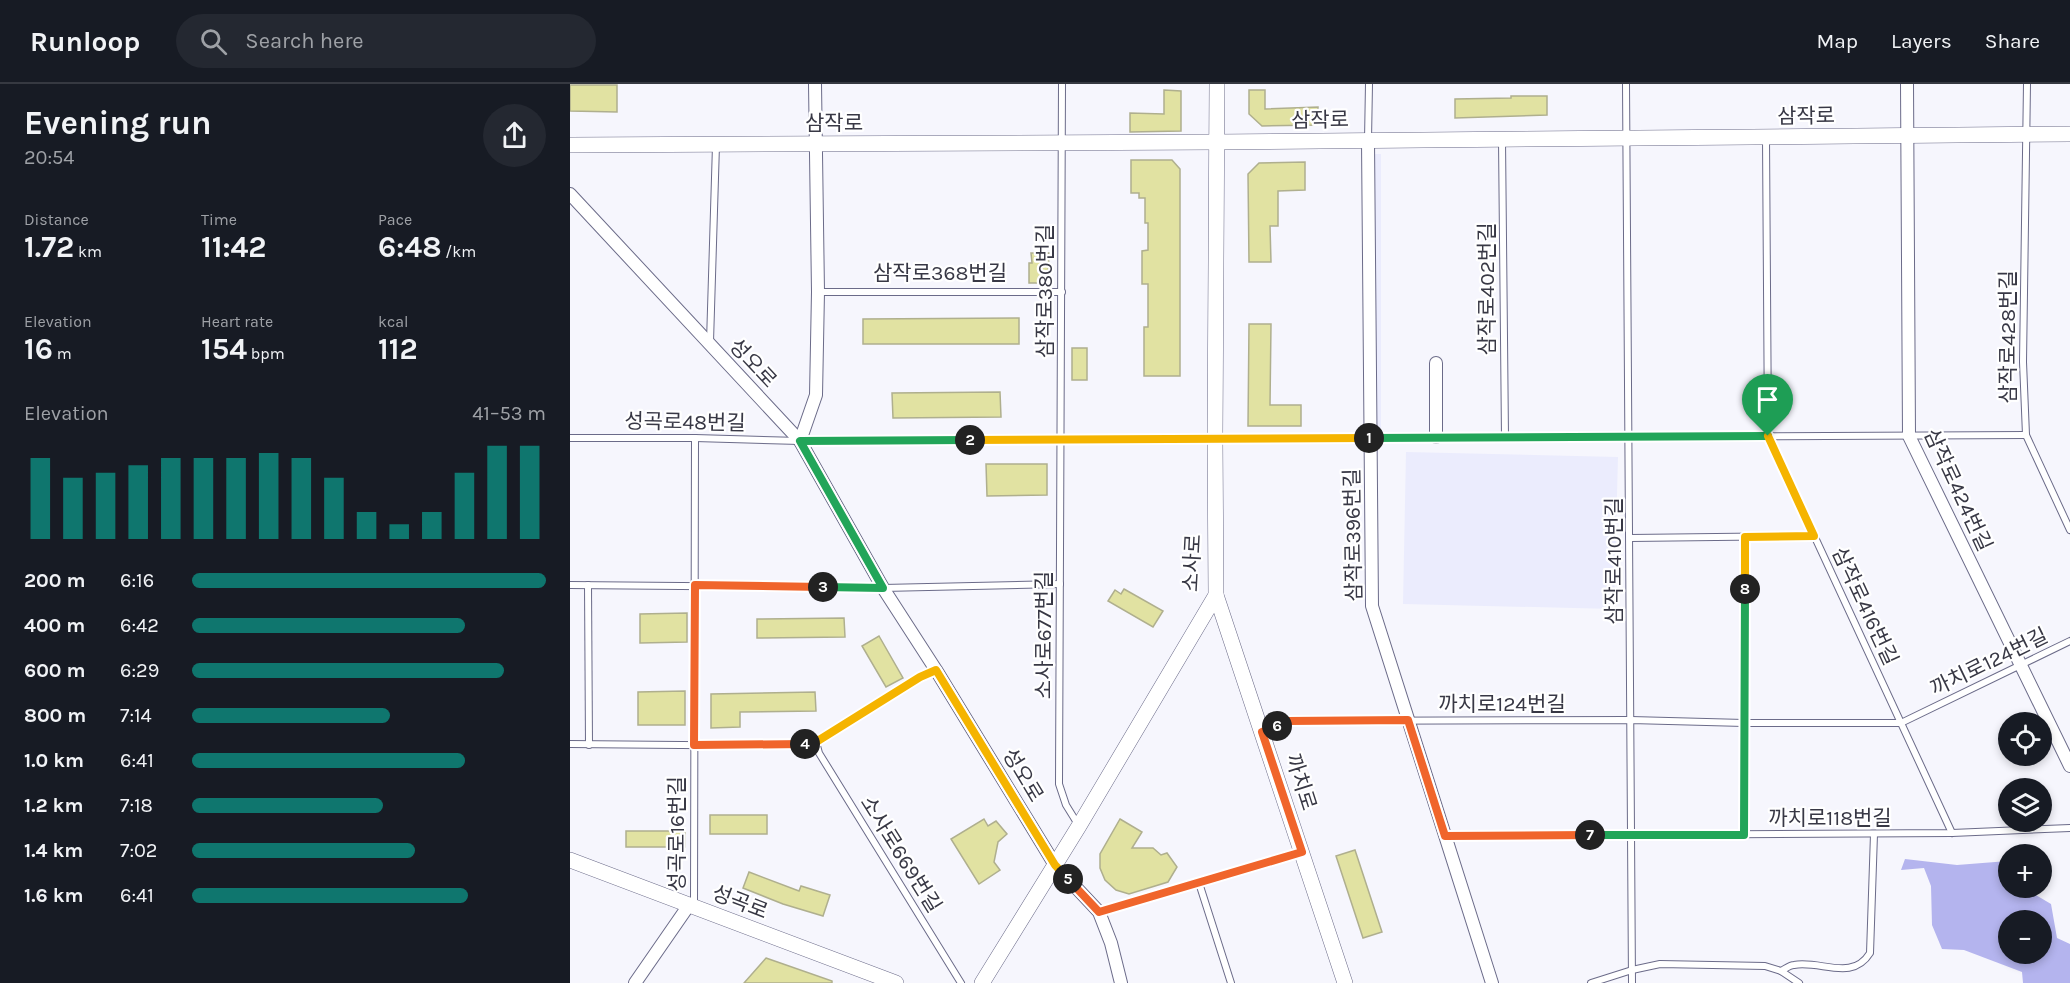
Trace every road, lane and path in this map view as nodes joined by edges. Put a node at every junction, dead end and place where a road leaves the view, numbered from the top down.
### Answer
1 (815, 84) edge
2 (1062, 84) edge
3 (1217, 84) edge
4 (1369, 84) edge
5 (1626, 84) edge
6 (1907, 84) edge
7 (2027, 84) edge
8 (2070, 134) edge
9 (2027, 135) junction
10 (1907, 136) junction
11 (1766, 137) junction
12 (1626, 138) junction
13 (1502, 140) junction
14 (1368, 141) junction
15 (1216, 142) junction
16 (1062, 143) junction
17 (716, 144) junction
18 (815, 144) junction
19 (570, 145) edge
20 (570, 194) edge
21 (818, 292) junction
22 (1062, 292) junction
23 (710, 345) junction
24 (1436, 363) dead end
25 (2026, 435) junction
26 (1768, 436) junction
27 (1909, 436) junction
28 (1436, 437) junction
29 (1505, 437) junction
30 (1630, 437) junction
31 (570, 438) edge
32 (695, 438) junction
33 (1215, 438) junction
34 (1371, 438) junction
35 (1061, 439) junction
36 (800, 441) junction
37 (2070, 530) edge
38 (1814, 536) junction
39 (1745, 537) junction
40 (1630, 538) junction
41 (1060, 584) junction
42 (570, 585) edge
43 (588, 585) junction
44 (695, 585) junction
45 (883, 588) junction
46 (1216, 595) junction
47 (2070, 641) edge
48 (2020, 666) junction
49 (936, 670) junction
50 (1408, 720) junction
51 (1631, 720) junction
52 (1744, 723) junction
53 (1901, 723) junction
54 (1262, 732) junction
55 (816, 742) junction
56 (570, 744) edge
57 (589, 745) junction
58 (694, 745) junction
59 (2070, 766) edge
60 (1079, 826) junction
61 (2070, 828) edge
62 (1952, 833) junction
63 (1874, 834) junction
64 (1631, 835) junction
65 (1744, 835) junction
66 (1445, 836) junction
67 (1302, 852) junction
68 (570, 860) edge
69 (1055, 865) junction
70 (1199, 882) junction
71 (691, 906) junction
72 (1099, 912) junction
73 (1632, 970) junction
74 (1781, 971) junction
75 (984, 982) edge
76 (635, 983) edge
77 (896, 983) edge
78 (961, 983) edge
79 (1121, 983) edge
80 (1232, 983) edge
81 (1346, 983) edge
82 (1492, 983) edge
83 (1591, 983) edge
84 (1632, 983) edge
85 (1799, 983) edge

1 - 18 street
2 - 16 lane, 삼작로380번길
3 - 15 street, 소사로
4 - 14 lane
5 - 12 lane, 삼작로410번길
6 - 10 street, 삼작로424번길
7 - 9 lane, 삼작로428번길
8 - 9 street, 삼작로
9 - 10 street, 삼작로
9 - 25 lane, 삼작로428번길
10 - 11 street, 삼작로
10 - 27 street, 삼작로424번길
11 - 12 street, 삼작로
11 - 26 lane, 삼작로416번길
12 - 13 street, 삼작로
12 - 30 lane, 삼작로410번길
13 - 14 street, 삼작로
13 - 29 lane, 삼작로402번길
14 - 15 street, 삼작로
14 - 34 street, 삼작로396번길
15 - 16 street, 삼작로
15 - 33 street, 소사로
16 - 18 street, 삼작로
16 - 22 lane, 삼작로380번길
17 - 18 street, 삼작로
17 - 19 street, 삼작로
17 - 23 lane, 성오로
18 - 21 street
20 - 23 street, 성오로
21 - 22 lane, 삼작로368번길
21 - 36 street
22 - 35 lane, 삼작로380번길
23 - 36 street, 성오로
24 - 28 street
25 - 27 lane, 성곡로48번길
25 - 37 lane, 삼작로428번길
26 - 27 lane, 성곡로48번길
26 - 30 lane, 성곡로48번길
26 - 38 lane, 삼작로416번길
27 - 48 street, 삼작로424번길
28 - 29 lane, 성곡로48번길
28 - 34 lane, 성곡로48번길
29 - 30 lane, 성곡로48번길
30 - 40 lane, 삼작로410번길
31 - 32 lane, 성곡로48번길
32 - 36 lane, 성곡로48번길
32 - 44 lane, 성곡로16번길
33 - 34 lane, 성곡로48번길
33 - 35 lane, 성곡로48번길
33 - 46 street, 소사로
34 - 50 street, 삼작로396번길
35 - 36 lane, 성곡로48번길
35 - 41 lane, 소사로677번길
36 - 45 street, 성오로
38 - 39 lane
38 - 53 lane, 삼작로416번길
39 - 40 lane
39 - 52 lane
40 - 51 lane, 삼작로410번길
41 - 45 lane
41 - 60 lane, 소사로677번길
42 - 43 lane
43 - 44 lane
43 - 57 lane
44 - 45 lane
44 - 58 lane, 성곡로16번길
45 - 49 street, 성오로
46 - 54 street, 까치로
46 - 60 street, 소사로
47 - 48 lane, 까치로124번길
48 - 53 lane, 까치로124번길
48 - 59 street, 삼작로424번길
49 - 55 lane
49 - 69 street, 성오로
50 - 51 lane, 까치로124번길
50 - 54 lane, 까치로124번길
50 - 66 street, 삼작로396번길
51 - 52 lane, 까치로124번길
51 - 64 lane, 삼작로410번길
52 - 53 lane, 까치로124번길
52 - 65 lane
53 - 62 lane, 삼작로416번길
54 - 67 street, 까치로
55 - 58 lane
55 - 78 lane, 소사로669번길
56 - 57 lane
57 - 58 lane
58 - 71 lane, 성곡로16번길
60 - 69 street, 소사로
61 - 62 lane, 까치로118번길
62 - 63 lane, 까치로118번길
63 - 65 lane, 까치로118번길
63 - 74 lane
64 - 65 lane, 까치로118번길
64 - 66 lane, 까치로118번길
64 - 73 lane, 삼작로410번길
66 - 82 street, 삼작로396번길
67 - 70 lane
67 - 81 street, 까치로
68 - 71 street, 성곡로
69 - 72 street, 성오로
69 - 75 street, 소사로
70 - 72 lane
70 - 80 lane
71 - 76 street
71 - 77 street, 성곡로
72 - 79 street, 성오로
73 - 74 lane
73 - 83 lane
73 - 84 lane, 삼작로410번길
74 - 85 lane

